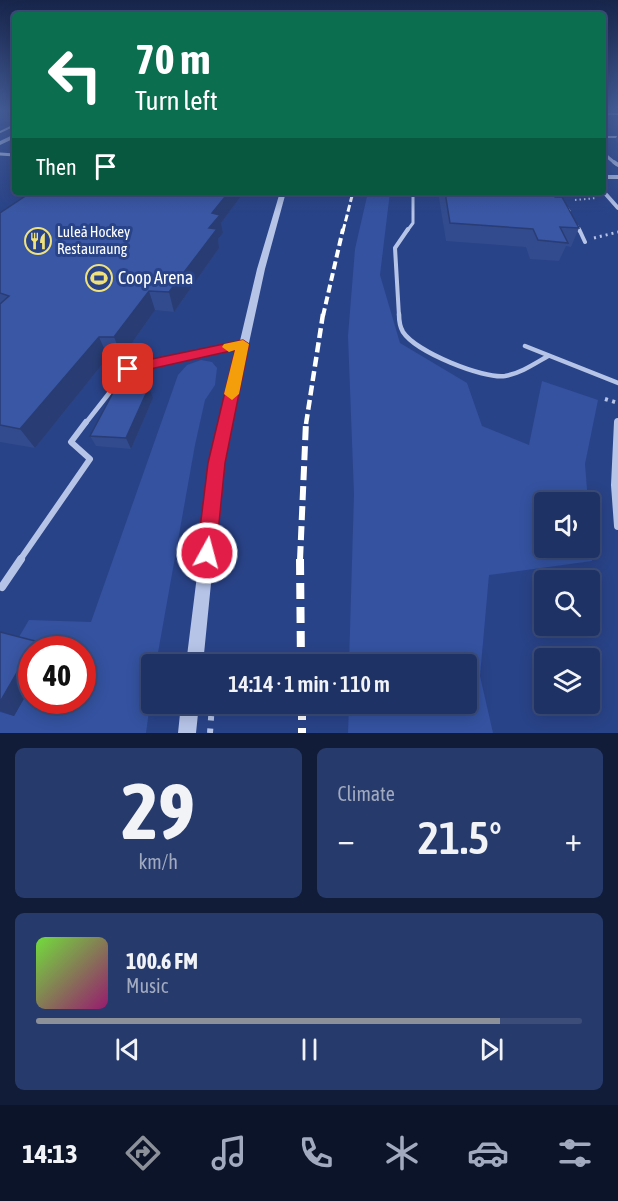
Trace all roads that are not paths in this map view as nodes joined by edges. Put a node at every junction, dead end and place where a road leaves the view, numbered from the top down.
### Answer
1 (606, 155) edge
2 (618, 165) edge
3 (606, 194) edge
4 (282, 195) edge
5 (413, 195) edge
6 (557, 195) edge
7 (618, 208) edge
8 (570, 212) edge
9 (575, 222) edge
10 (585, 242) road end
11 (243, 344) junction
12 (525, 346) dead end
13 (548, 356) junction
14 (618, 383) edge
15 (618, 422) edge
16 (618, 526) edge
17 (2, 587) dead end
18 (195, 654) edge
19 (189, 714) edge
20 (187, 733) edge

1 - 2 street
3 - 7 street
4 - 11 street
5 - 13 lane
6 - 8 lane
9 - 10 lane
11 - 17 lane
11 - 18 street
12 - 13 lane
13 - 14 lane
15 - 16 street
19 - 20 street

